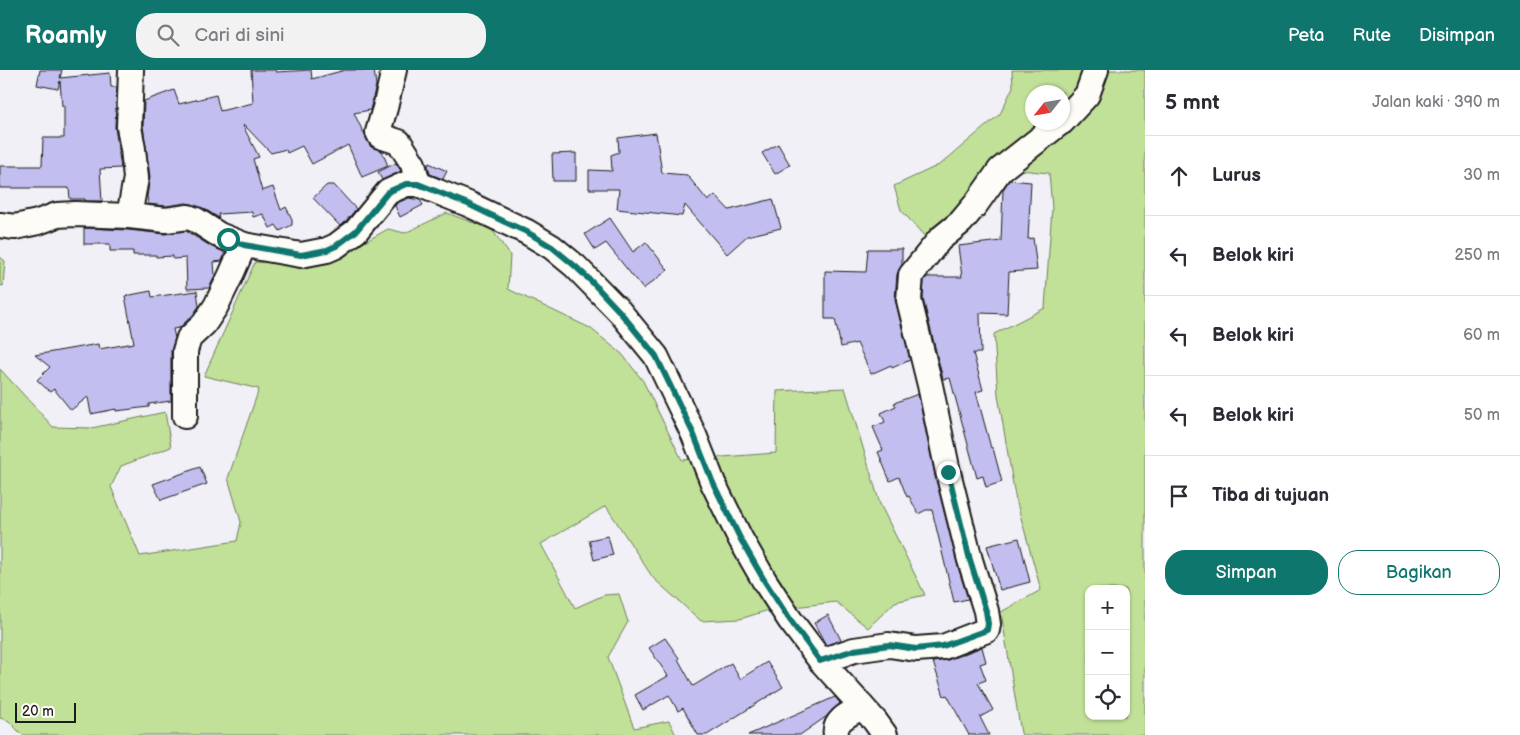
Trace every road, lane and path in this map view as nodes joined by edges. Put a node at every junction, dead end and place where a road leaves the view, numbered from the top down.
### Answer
1 (131, 70) edge
2 (394, 70) edge
3 (1096, 70) edge
4 (1070, 113) edge
5 (1052, 130) edge
6 (418, 184) junction
7 (129, 216) junction
8 (0, 225) edge
9 (244, 245) junction
10 (185, 416) dead end
11 (820, 661) junction
12 (862, 707) junction
13 (836, 735) edge
14 (885, 735) edge

1 - 7 street
2 - 6 street
3 - 4 street
5 - 11 street
6 - 9 street
6 - 11 street
7 - 8 street
7 - 9 street
9 - 10 street
11 - 12 street
12 - 13 street
12 - 14 street

